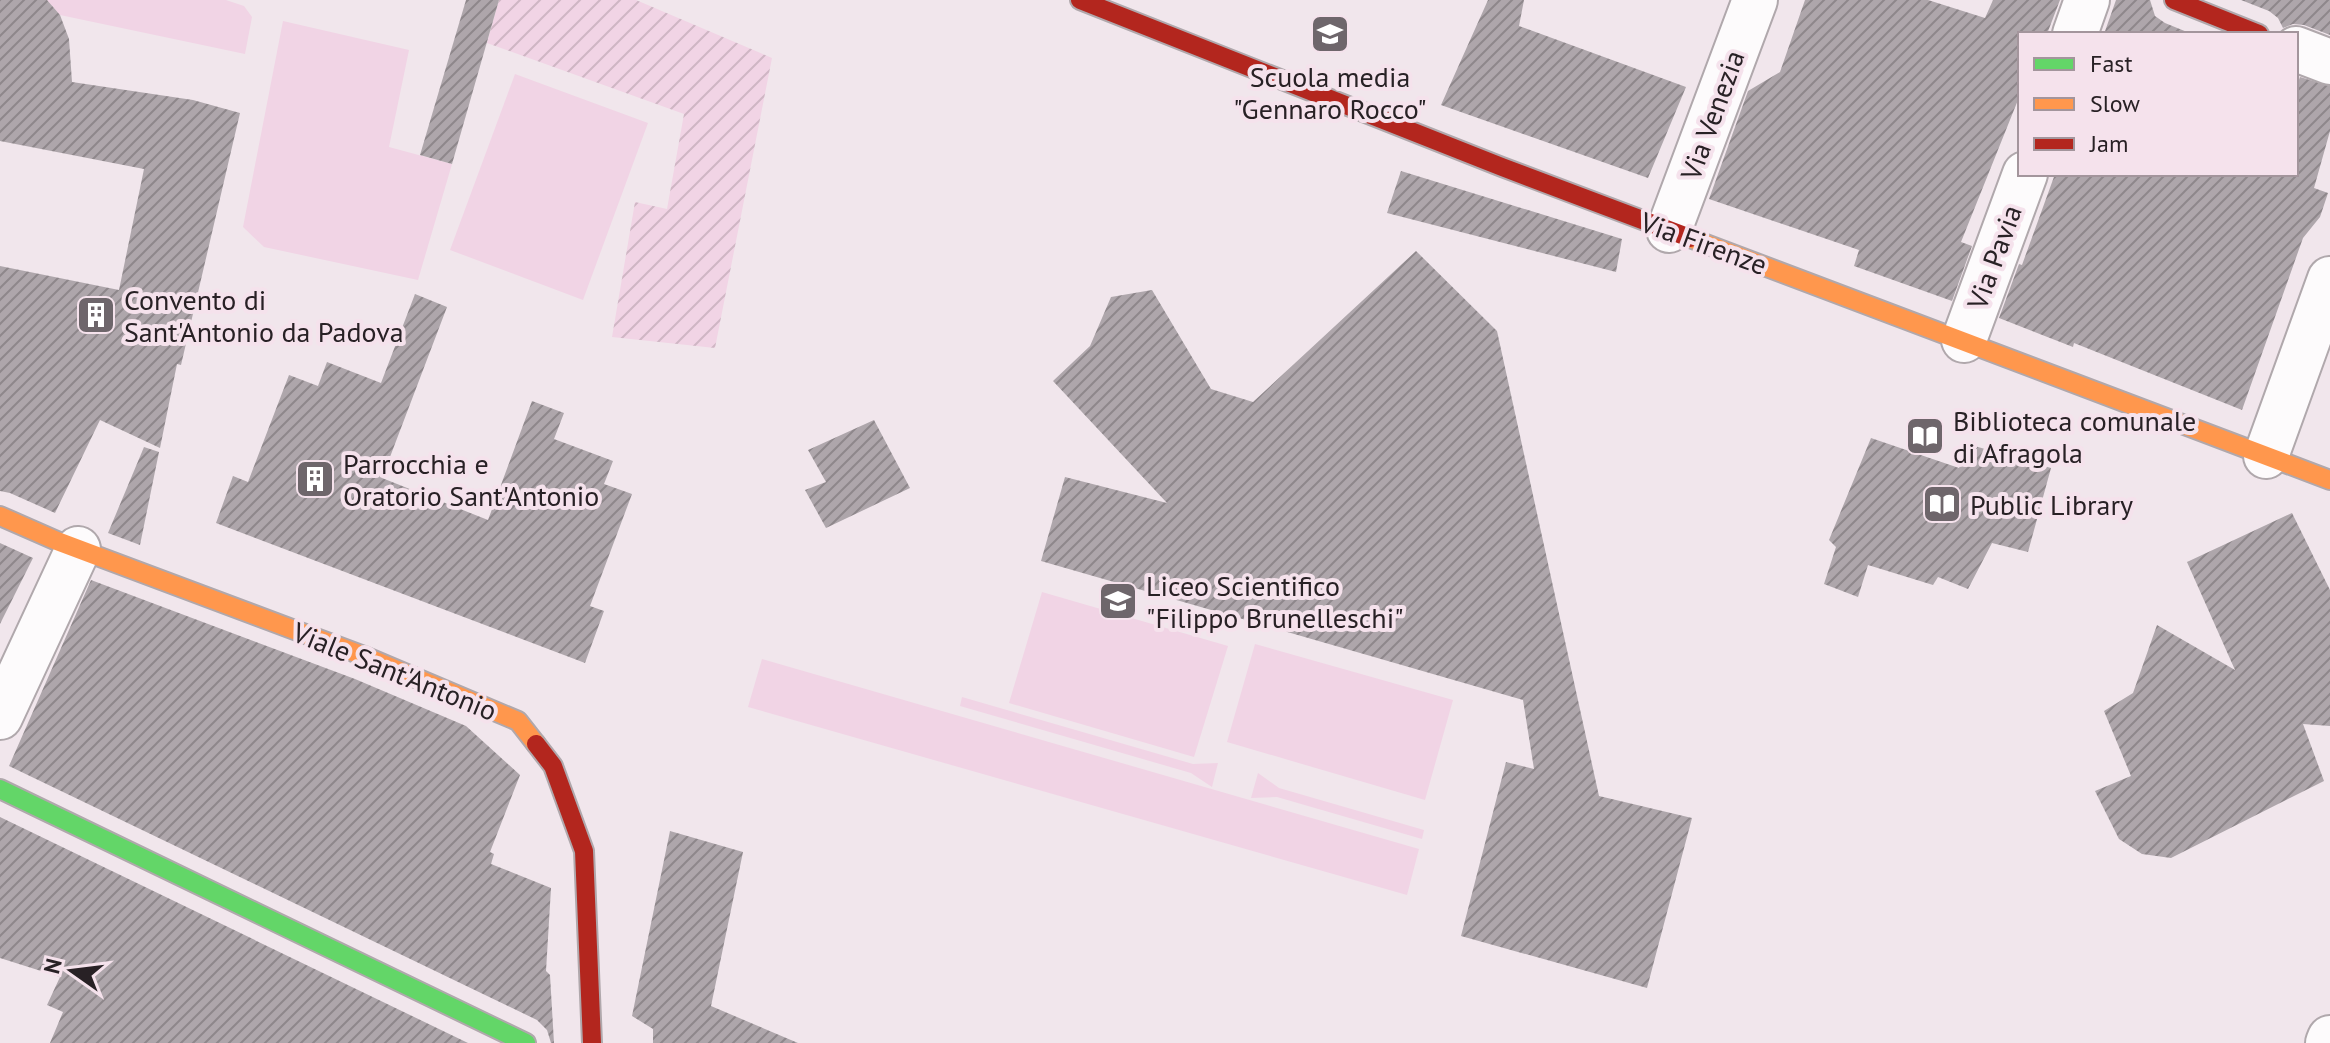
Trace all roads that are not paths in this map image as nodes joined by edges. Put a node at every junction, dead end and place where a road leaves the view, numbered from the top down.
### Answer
1 (1080, 0) edge
2 (1755, 0) edge
3 (2087, 0) edge
4 (2174, 0) edge
5 (2076, 32) edge
6 (2254, 32) edge
7 (2298, 50) edge
8 (2330, 62) edge
9 (2024, 176) edge
10 (1669, 230) junction
11 (2330, 279) edge
12 (1964, 340) junction
13 (2266, 456) junction
14 (2330, 480) edge
15 (0, 516) edge
16 (78, 549) junction
17 (0, 717) edge
18 (0, 789) edge
19 (526, 1043) edge
20 (592, 1043) edge

1 - 10 street, Via Firenze
2 - 10 street, Via Venezia
3 - 5 street
4 - 6 street
7 - 8 street
9 - 12 street, Via Pavia
10 - 12 street, Via Firenze
11 - 13 street
12 - 13 street, Via Firenze
13 - 14 street, Via Firenze
15 - 16 street, Viale Sant'Antonio
16 - 17 street
16 - 20 street, Viale Sant'Antonio
18 - 19 street

